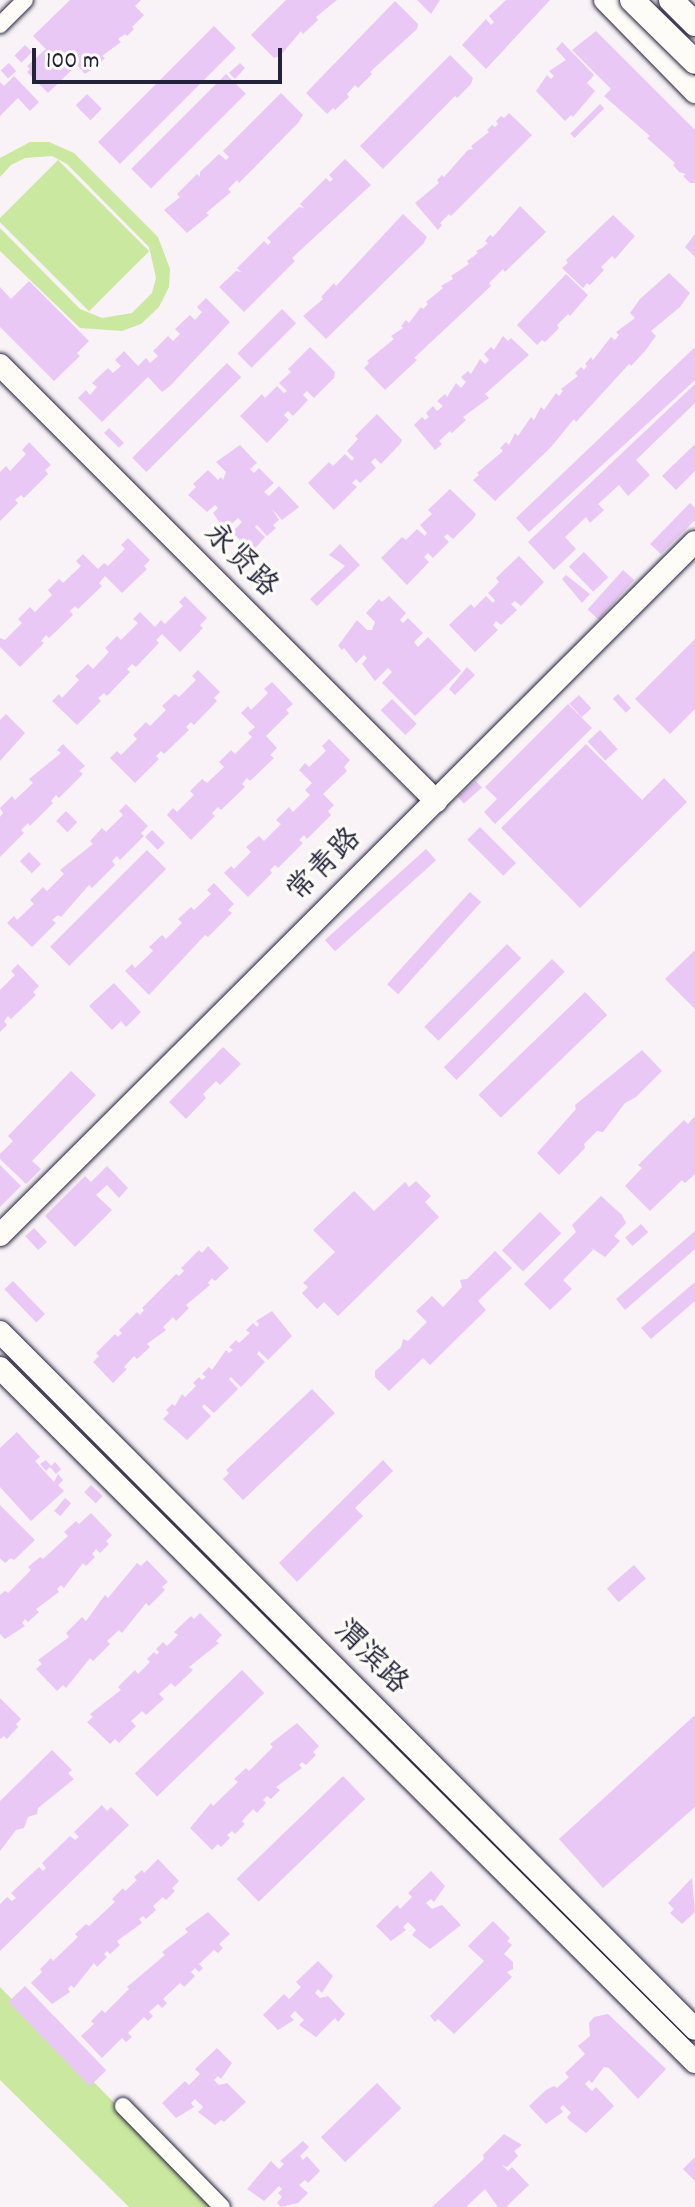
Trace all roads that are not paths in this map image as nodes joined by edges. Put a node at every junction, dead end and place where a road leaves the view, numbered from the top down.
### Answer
1 (25, 0) edge
2 (605, 0) edge
3 (632, 0) edge
4 (671, 0) edge
5 (695, 24) edge
6 (0, 25) edge
7 (695, 62) edge
8 (695, 92) edge
9 (0, 365) edge
10 (695, 542) edge
11 (436, 801) junction
12 (0, 1235) edge
13 (0, 1332) edge
14 (0, 1368) edge
15 (695, 2029) edge
16 (695, 2062) edge
17 (123, 2106) dead end
18 (222, 2207) edge

1 - 6 street
2 - 8 street
3 - 7 main road, bridge
4 - 5 main road, bridge
9 - 11 street, 永贤路
10 - 11 street, 常青路
11 - 12 street, 常青路
13 - 15 street, 渭滨路
14 - 16 street, 渭滨路
17 - 18 street

